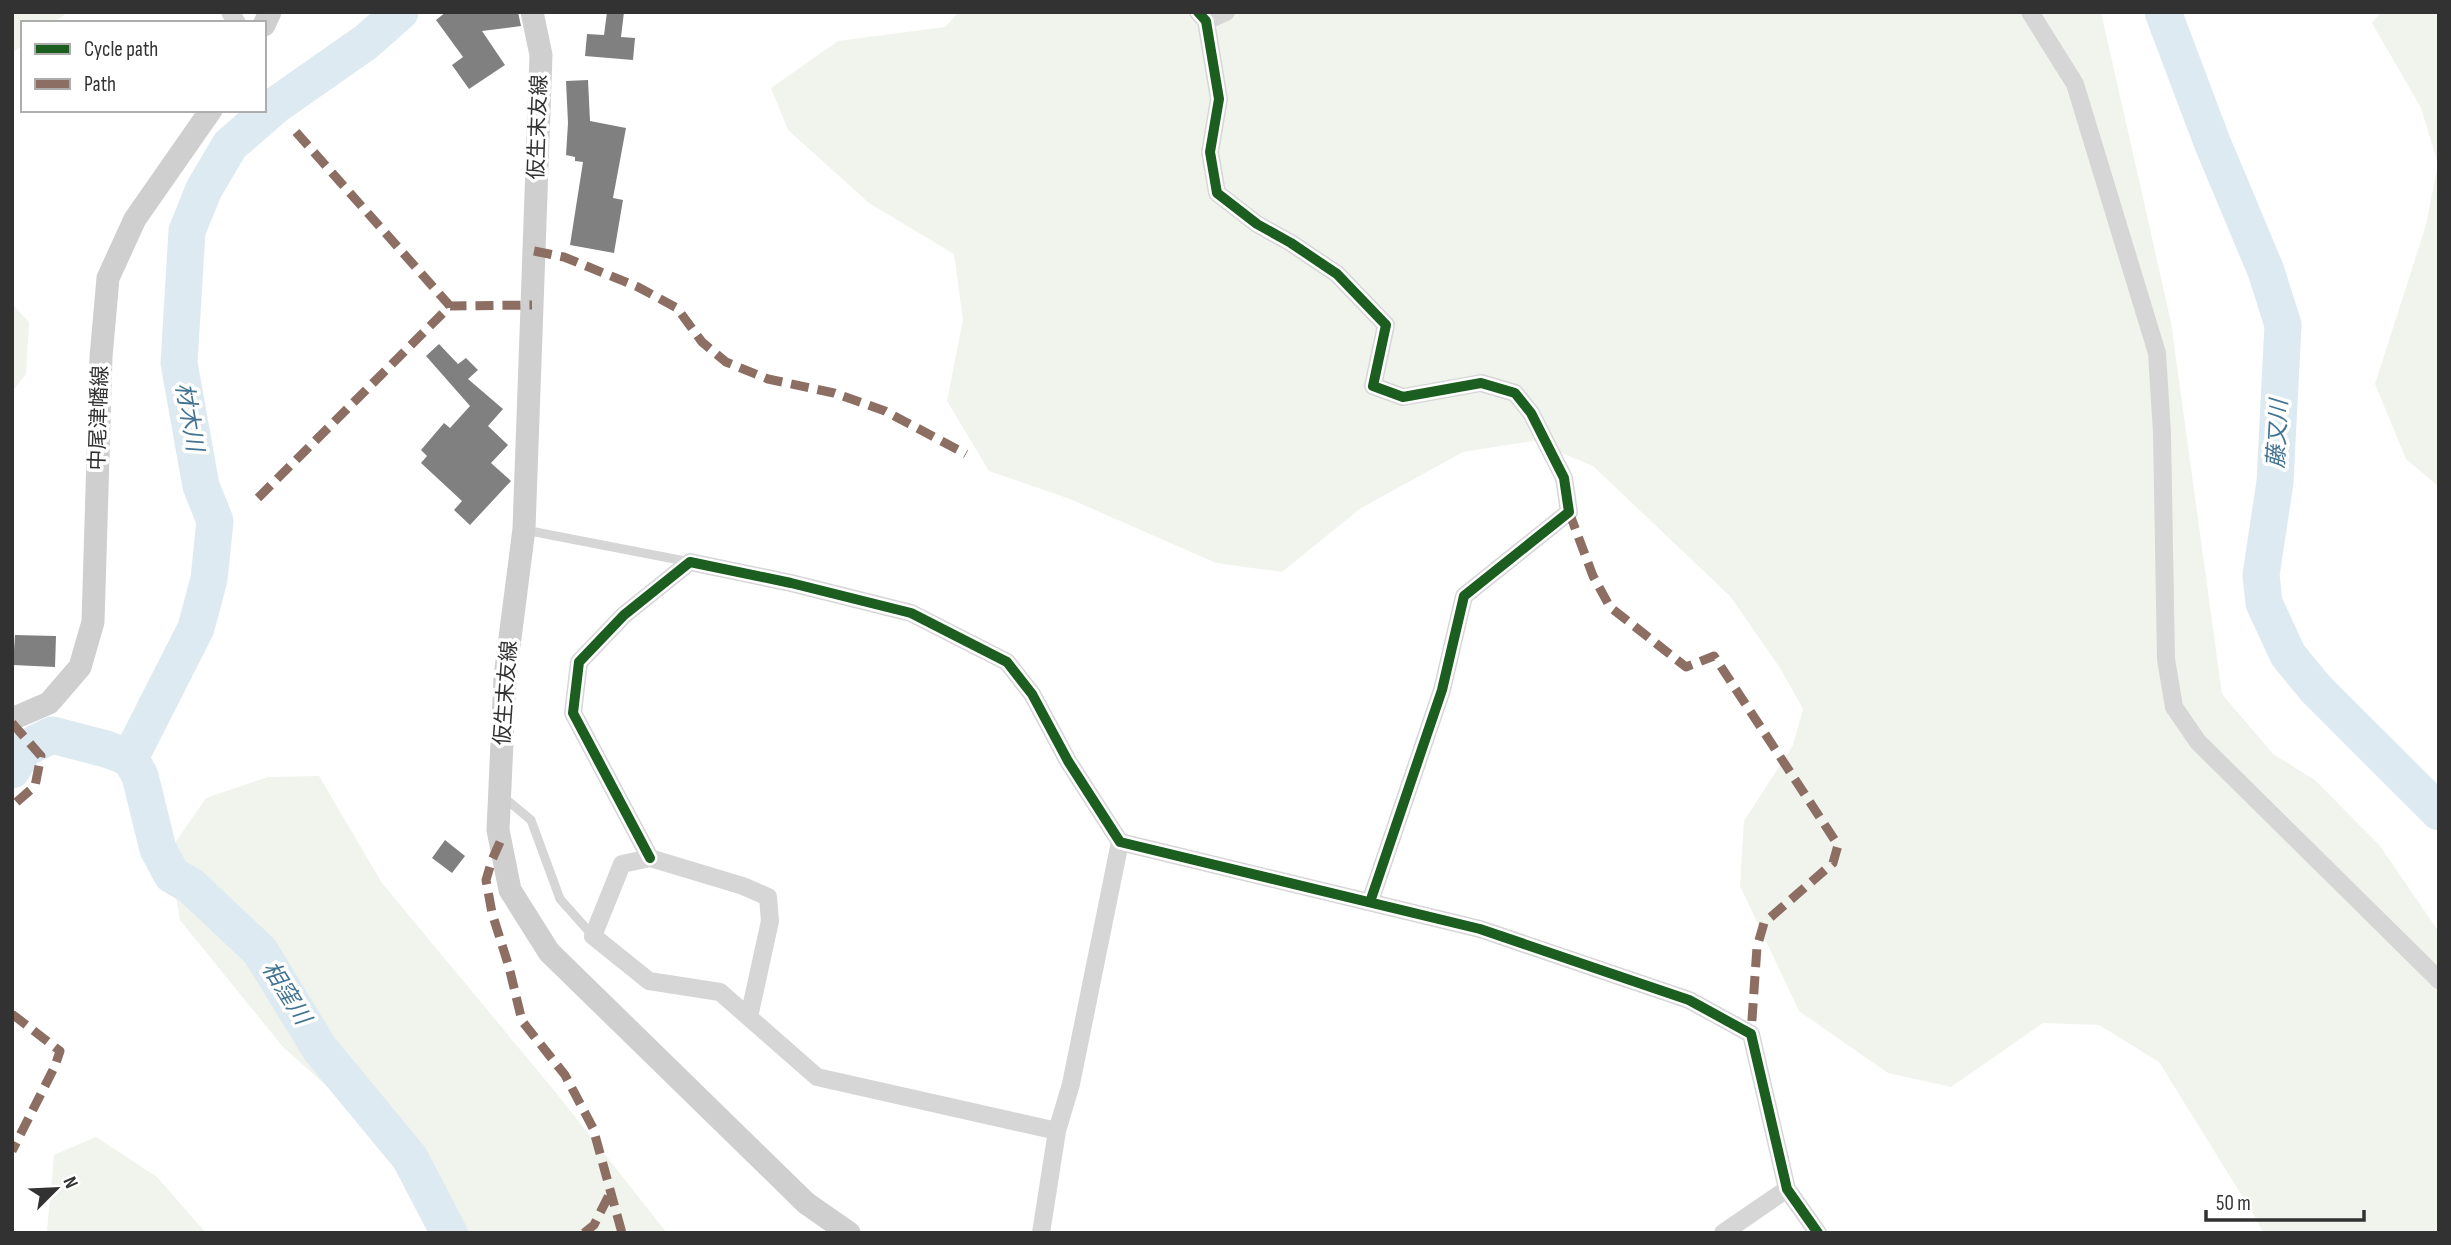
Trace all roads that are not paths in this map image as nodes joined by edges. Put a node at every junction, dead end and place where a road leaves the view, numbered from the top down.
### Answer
1 (532, 12) edge
2 (1226, 12) edge
3 (2030, 12) edge
4 (1202, 17) edge
5 (210, 112) edge
6 (524, 529) junction
7 (690, 562) junction
8 (12, 719) edge
9 (500, 793) junction
10 (1119, 842) junction
11 (650, 858) junction
12 (1370, 902) junction
13 (593, 936) junction
14 (2439, 979) edge
15 (749, 1017) junction
16 (1057, 1131) junction
17 (1787, 1189) junction
18 (849, 1233) edge
19 (1041, 1233) edge
20 (1723, 1233) edge
21 (1818, 1233) edge

1 - 6 main road, 仮生末友線
2 - 4 street
3 - 14 street
4 - 12 street
5 - 8 main road, 中尾津幡線
6 - 7 lane
6 - 9 main road, 仮生末友線
7 - 10 street
7 - 11 street
9 - 13 lane
9 - 18 main road, 仮生末友線
10 - 12 street
10 - 16 street
11 - 13 street
11 - 15 street
12 - 17 street
13 - 15 street
15 - 16 street
16 - 19 street
17 - 20 street
17 - 21 street

